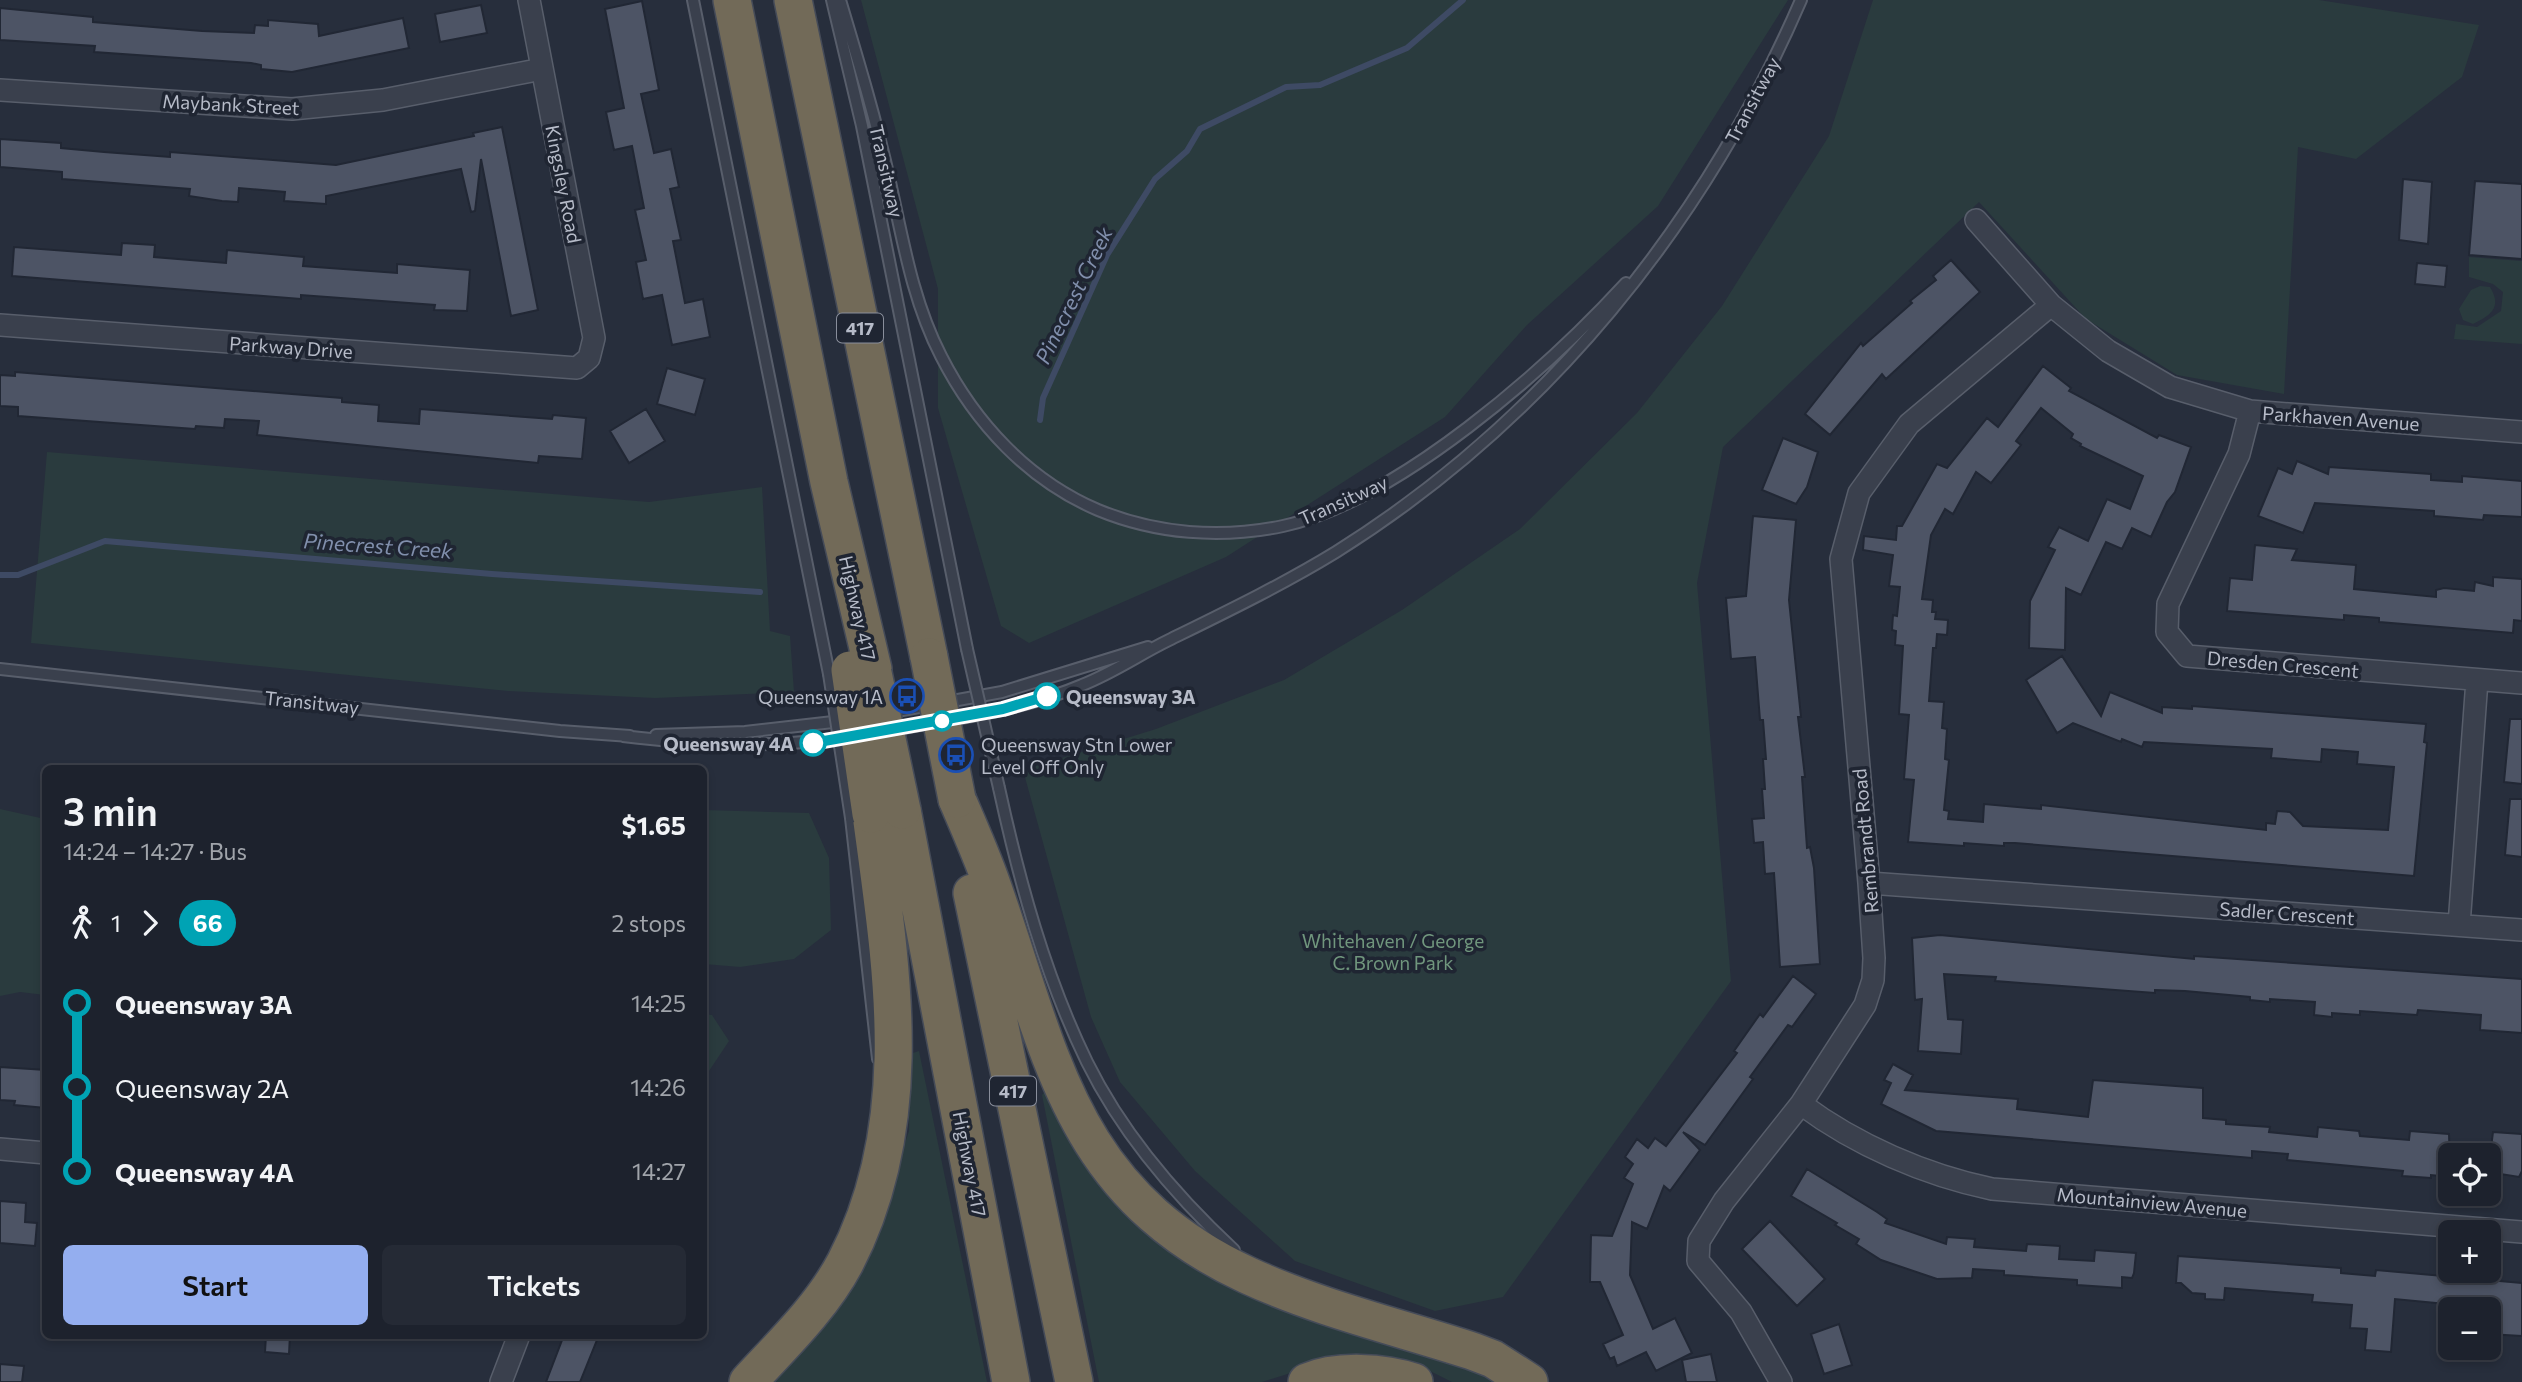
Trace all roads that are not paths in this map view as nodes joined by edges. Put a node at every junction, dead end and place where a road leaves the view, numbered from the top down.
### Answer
1 (529, 0) edge
2 (693, 0) edge
3 (732, 0) edge
4 (793, 0) edge
5 (832, 0) edge
6 (840, 0) edge
7 (1801, 0) edge
8 (542, 69) junction
9 (0, 90) edge
10 (1976, 220) dead end
11 (1672, 232) junction
12 (2051, 305) junction
13 (0, 325) edge
14 (581, 365) joint
15 (2250, 411) junction
16 (2522, 432) edge
17 (1167, 641) junction
18 (0, 669) edge
19 (851, 671) junction
20 (2477, 680) junction
21 (2522, 683) edge
22 (623, 736) junction
23 (957, 799) junction
24 (874, 814) junction
25 (1869, 883) junction
26 (2459, 925) junction
27 (2522, 930) edge
28 (1801, 1104) junction
29 (0, 1149) edge
30 (42, 1153) edge
31 (2522, 1232) edge
32 (1333, 1307) junction
33 (517, 1339) edge
34 (501, 1382) edge
35 (748, 1382) edge
36 (1011, 1382) edge
37 (1074, 1382) edge
38 (1307, 1382) edge
39 (1415, 1382) edge
40 (1529, 1382) edge
41 (1781, 1382) edge

1 - 8 street, Kingsley Road
2 - 19 lane
3 - 19 highway
4 - 23 highway, 417, bridge
5 - 32 lane, bridge
6 - 11 lane, Transitway
7 - 11 lane, Transitway
8 - 9 street, Maybank Street
8 - 14 street, Kingsley Road
10 - 12 street, Parkhaven Avenue
11 - 17 lane, Transitway
12 - 15 street, Parkhaven Avenue
12 - 25 street, Rembrandt Road
13 - 14 street, Parkway Drive
15 - 16 street, Parkhaven Avenue
15 - 20 street, Dresden Crescent
17 - 22 lane, Transitway
17 - 22 lane, Transitway
18 - 22 lane, Transitway
19 - 24 highway, bridge
20 - 21 street, Dresden Crescent
20 - 26 street
23 - 32 highway
23 - 37 highway, 417
24 - 35 highway
24 - 36 highway, Highway 417
25 - 26 street, Sadler Crescent
25 - 28 street, Rembrandt Road
26 - 27 street, Sadler Crescent
28 - 31 street, Mountainview Avenue
28 - 41 street, Rembrandt Road
29 - 30 street
32 - 40 highway
33 - 34 street
38 - 39 highway

